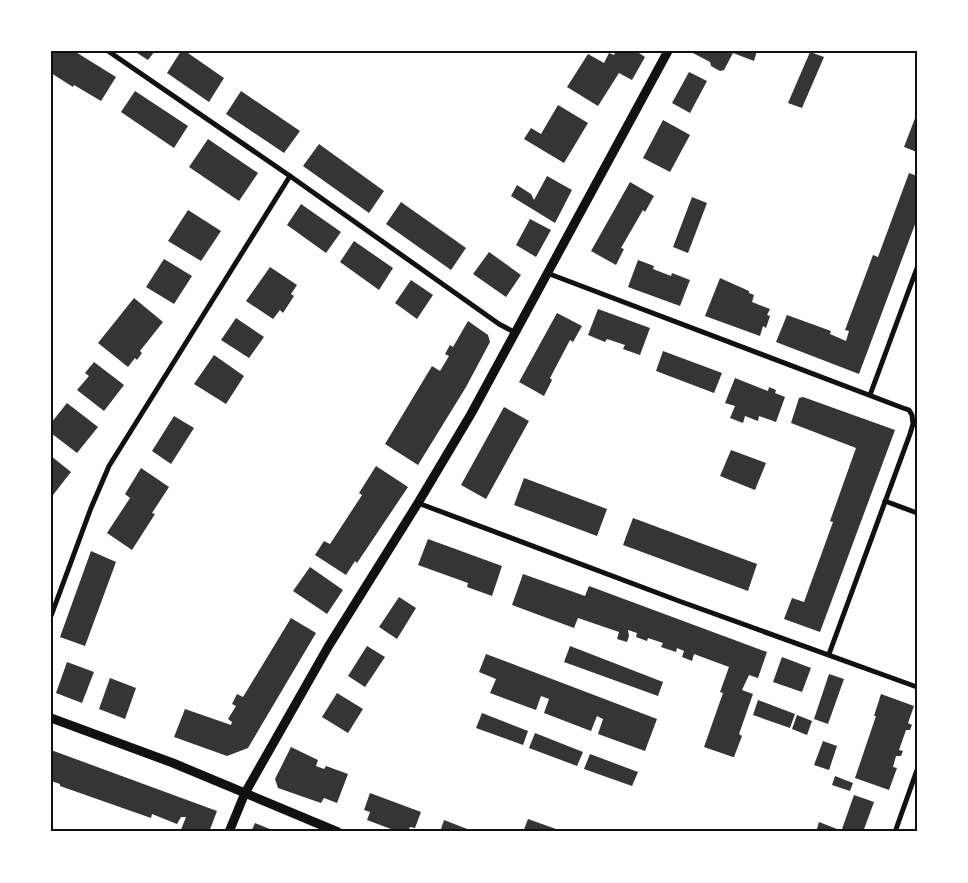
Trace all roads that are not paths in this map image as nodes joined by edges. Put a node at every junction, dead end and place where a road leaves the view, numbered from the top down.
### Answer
1 (108, 51) edge
2 (668, 51) edge
3 (290, 176) junction
4 (917, 268) edge
5 (547, 273) junction
6 (514, 332) junction
7 (870, 395) junction
8 (885, 501) junction
9 (418, 503) junction
10 (917, 513) edge
11 (51, 616) edge
12 (829, 654) junction
13 (917, 687) edge
14 (51, 718) edge
15 (917, 770) edge
16 (245, 793) junction
17 (229, 832) edge
18 (338, 832) edge
19 (895, 832) edge

1 - 3 street
2 - 5 street
3 - 6 street
3 - 11 street
4 - 7 street
5 - 6 street
5 - 7 street
6 - 9 street
7 - 8 street
8 - 10 street
8 - 12 street
9 - 12 street
9 - 16 street
12 - 13 street
14 - 16 street
15 - 19 street
16 - 17 street
16 - 18 street

